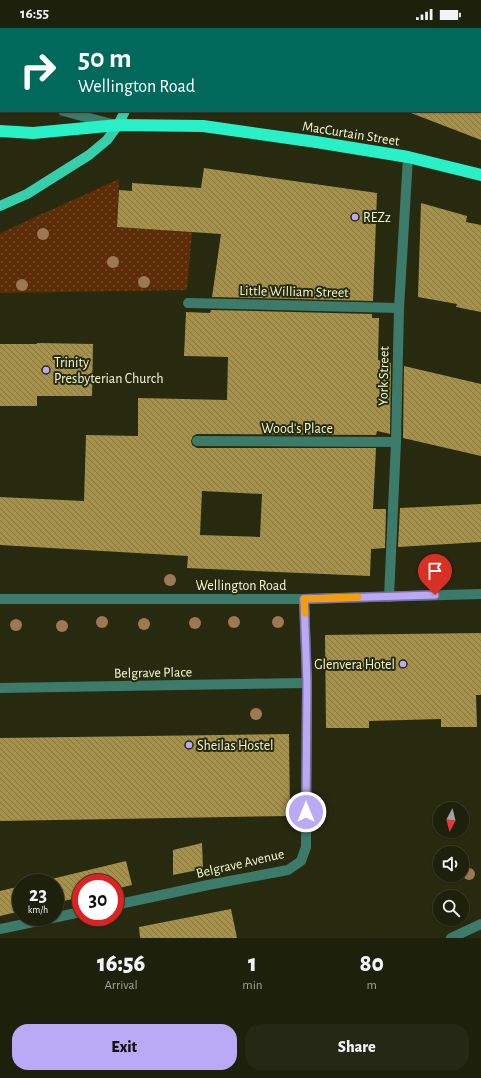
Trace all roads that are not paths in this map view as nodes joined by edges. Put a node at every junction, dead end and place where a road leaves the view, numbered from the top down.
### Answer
1 (67, 112) edge
2 (124, 112) edge
3 (118, 125) junction
4 (0, 131) edge
5 (408, 157) junction
6 (481, 175) edge
7 (0, 206) edge
8 (188, 303) dead end
9 (399, 308) junction
10 (197, 441) dead end
11 (396, 442) junction
12 (481, 594) edge
13 (389, 597) junction
14 (0, 599) edge
15 (304, 599) junction
16 (307, 683) junction
17 (0, 688) edge
18 (124, 903) edge
19 (72, 914) edge
20 (481, 924) edge
21 (0, 929) edge
22 (451, 938) edge

1 - 3 street
2 - 3 main road
3 - 4 highway, MacCurtain Street
3 - 5 highway, MacCurtain Street
3 - 7 main road
5 - 6 highway, MacCurtain Street
5 - 9 street, York Street
8 - 9 street, Little William Street
9 - 11 street, York Street
10 - 11 street, Wood's Place
11 - 13 street, York Street
12 - 13 street, Wellington Road
13 - 15 street, Wellington Road
14 - 15 street, Wellington Road
15 - 16 street, Belgrave Avenue
16 - 17 street, Belgrave Place
16 - 18 street, Belgrave Avenue
19 - 21 street
20 - 22 street

